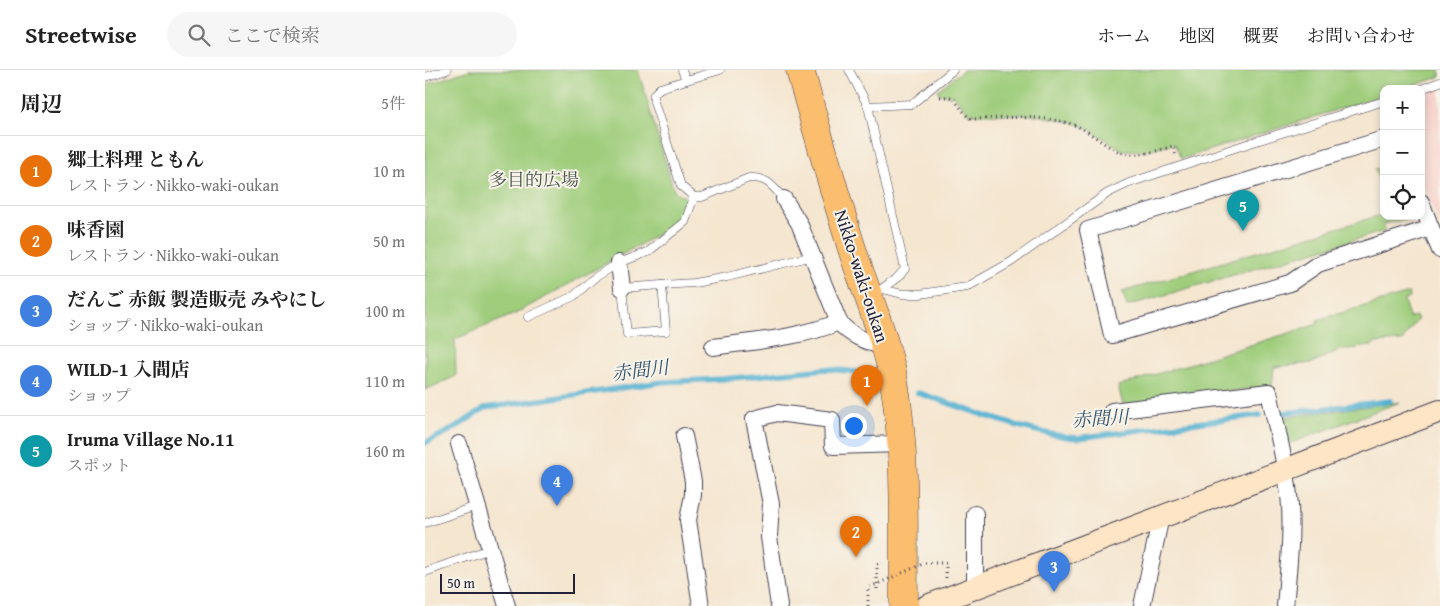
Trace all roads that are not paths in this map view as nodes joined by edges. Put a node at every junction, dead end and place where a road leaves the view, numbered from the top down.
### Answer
1 (447, 70) edge
2 (683, 70) edge
3 (720, 70) edge
4 (800, 70) edge
5 (849, 70) edge
6 (953, 70) edge
7 (425, 78) edge
8 (686, 80) junction
9 (1440, 82) edge
10 (1425, 88) edge
11 (1380, 102) edge
12 (868, 106) junction
13 (1380, 141) edge
14 (694, 197) junction
15 (784, 199) joint
16 (1425, 212) edge
17 (1431, 228) junction
18 (1440, 250) edge
19 (813, 256) junction
20 (619, 263) junction
21 (662, 285) junction
22 (622, 288) junction
23 (875, 293) junction
24 (528, 317) dead end
25 (839, 322) junction
26 (713, 347) dead end
27 (886, 348) junction
28 (1112, 411) dead end
29 (1440, 411) edge
30 (684, 436) dead end
31 (459, 444) dead end
32 (901, 444) junction
33 (1285, 470) junction
34 (477, 506) junction
35 (975, 514) dead end
36 (1161, 516) junction
37 (425, 523) edge
38 (490, 549) junction
39 (425, 572) edge
40 (975, 587) junction
41 (507, 606) edge
42 (701, 606) edge
43 (779, 606) edge
44 (904, 606) edge
45 (927, 606) edge
46 (1142, 606) edge
47 (1285, 606) edge

1 - 7 lane
2 - 8 lane
3 - 8 lane
4 - 23 highway, Nikko-waki-oukan
5 - 12 lane
6 - 12 lane
8 - 14 lane
9 - 10 lane
11 - 23 lane
12 - 23 lane
13 - 17 street
14 - 15 lane
14 - 20 lane
15 - 19 street
16 - 17 street
17 - 18 street
19 - 21 lane
19 - 25 street
20 - 22 street
20 - 24 lane
21 - 22 lane
21 - 22 lane
23 - 27 highway, Nikko-waki-oukan
25 - 26 street
25 - 27 street
27 - 32 highway, Nikko-waki-oukan
28 - 33 street
29 - 33 street
30 - 42 street
31 - 34 street
32 - 43 street
32 - 44 highway, Nikko-waki-oukan
33 - 36 street
33 - 47 street
34 - 37 lane
34 - 38 street
35 - 40 street
36 - 40 street
36 - 46 street
38 - 39 lane
38 - 41 street
40 - 45 street

